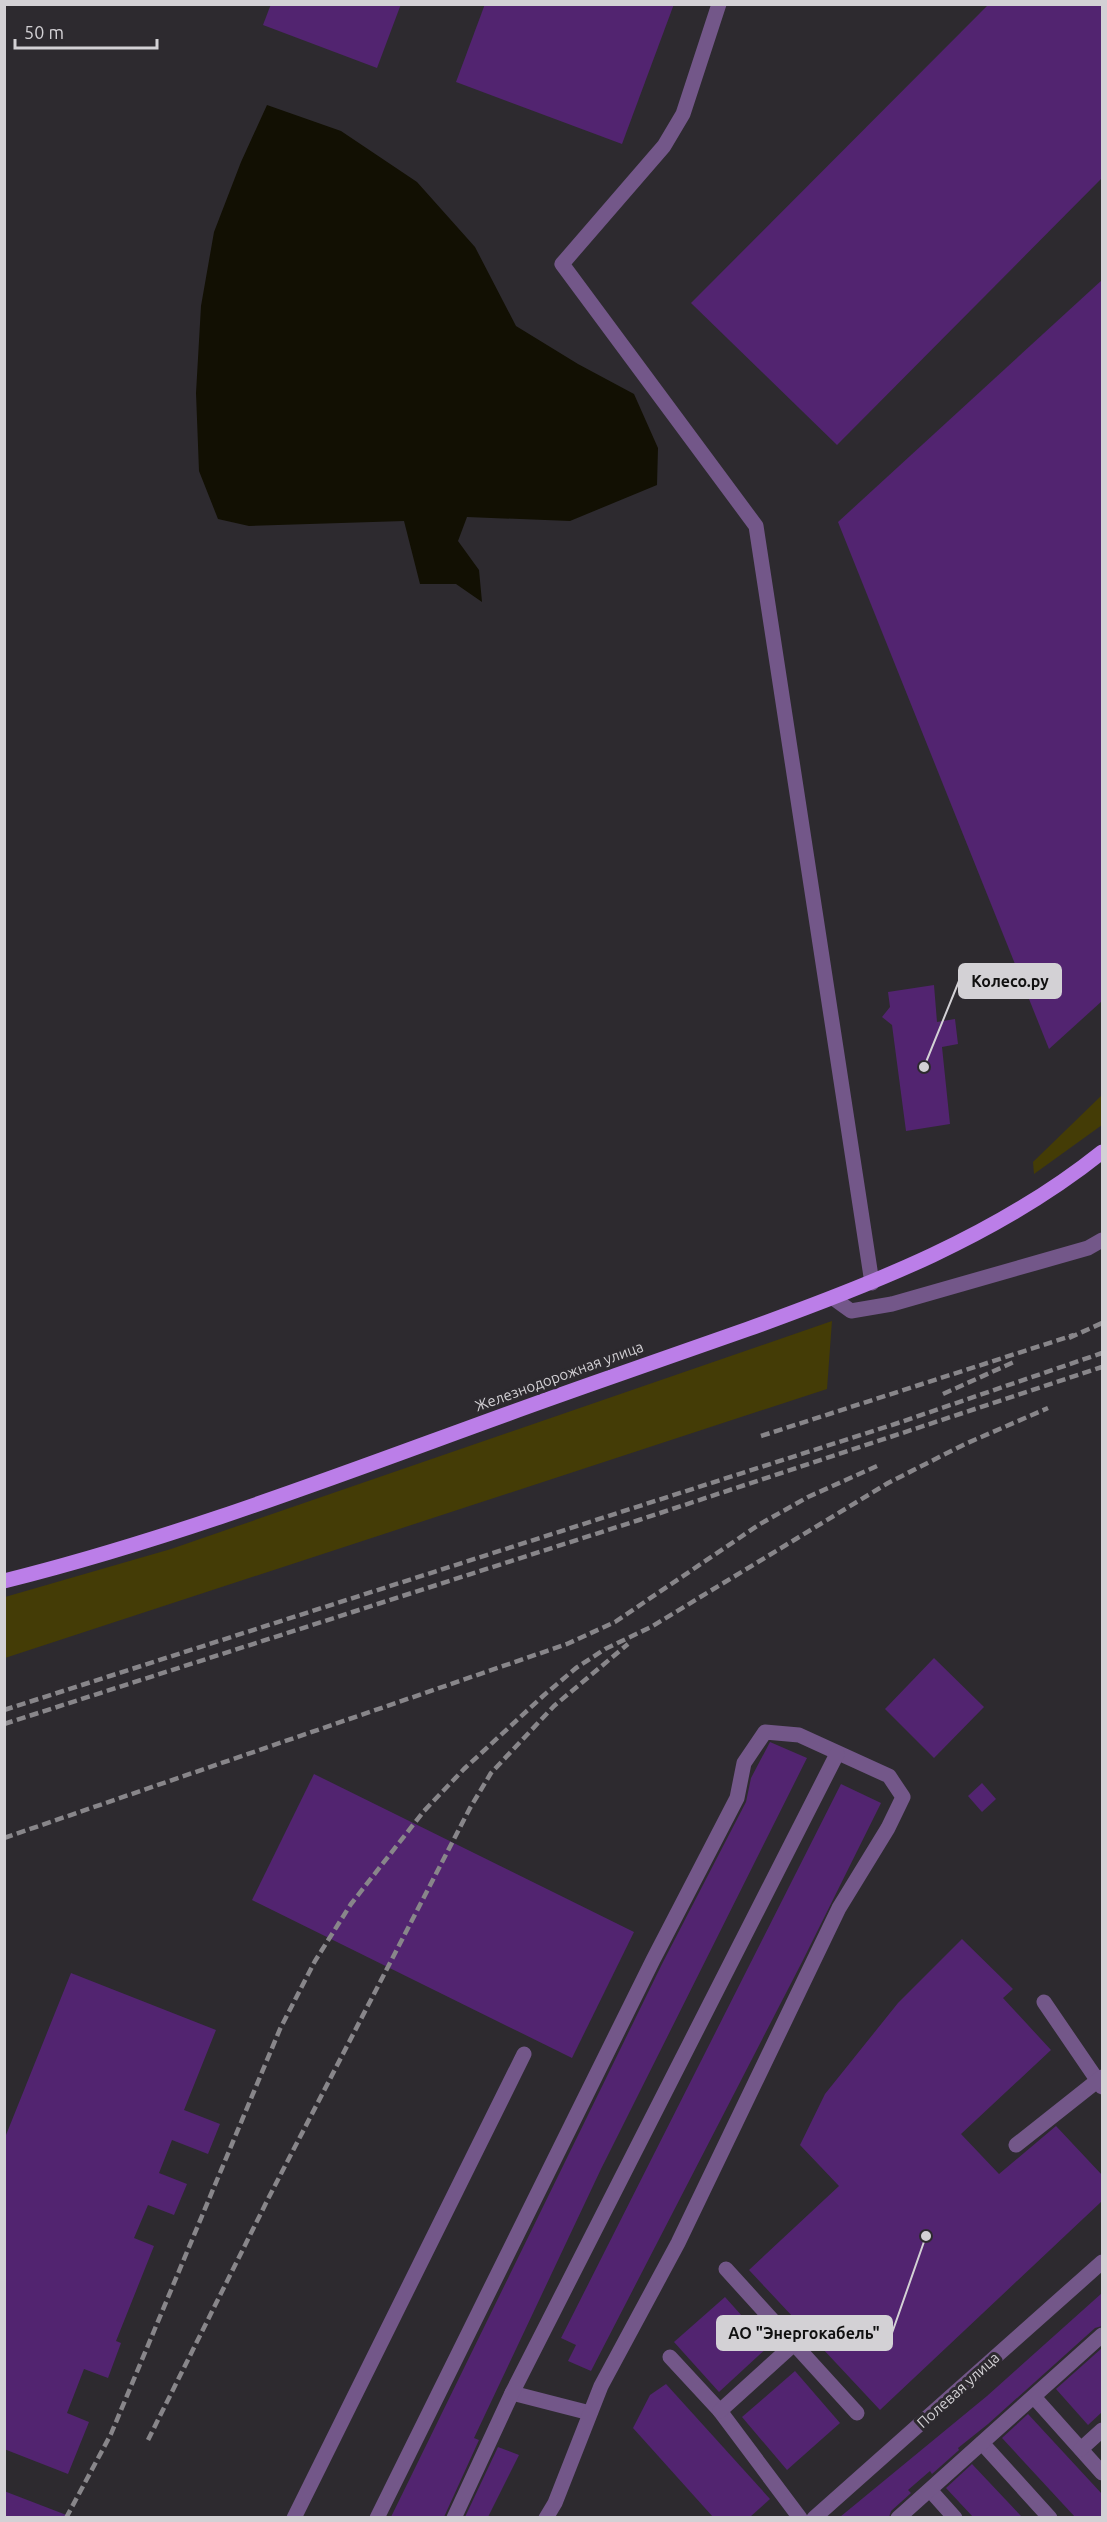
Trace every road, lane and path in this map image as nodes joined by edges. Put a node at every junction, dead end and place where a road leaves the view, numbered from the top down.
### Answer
1 (719, 4) edge
2 (1102, 1152) edge
3 (1102, 1240) edge
4 (872, 1283) junction
5 (833, 1298) junction
6 (4, 1581) edge
7 (837, 1754) junction
8 (1044, 2002) dead end
9 (524, 2054) dead end
10 (1101, 2082) edge
11 (1016, 2145) dead end
12 (1102, 2262) edge
13 (726, 2269) dead end
14 (1102, 2335) edge
15 (794, 2344) junction
16 (670, 2357) dead end
17 (512, 2392) junction
18 (1034, 2397) junction
19 (720, 2411) junction
20 (590, 2413) junction
21 (857, 2413) dead end
22 (1102, 2430) edge
23 (982, 2443) junction
24 (1081, 2449) junction
25 (1102, 2472) edge
26 (930, 2490) junction
27 (294, 2517) edge
28 (377, 2517) edge
29 (454, 2517) edge
30 (546, 2517) edge
31 (800, 2517) edge
32 (814, 2517) edge
33 (898, 2517) edge
34 (955, 2517) edge
35 (1050, 2517) edge

1 - 4 street
2 - 4 main road, Железнодорожная улица
3 - 5 street
4 - 5 main road, Железнодорожная улица
5 - 6 main road, Железнодорожная улица
7 - 17 street
7 - 20 street
7 - 28 street
8 - 10 street
9 - 27 street
10 - 11 street
12 - 32 street, Полевая улица
13 - 15 street
14 - 18 street
15 - 19 street
15 - 21 street
16 - 19 street
17 - 20 street
17 - 29 street
18 - 23 street
18 - 24 street
19 - 31 street
20 - 30 street
22 - 24 street
23 - 26 street
23 - 35 street
24 - 25 street
26 - 33 street
26 - 34 street

